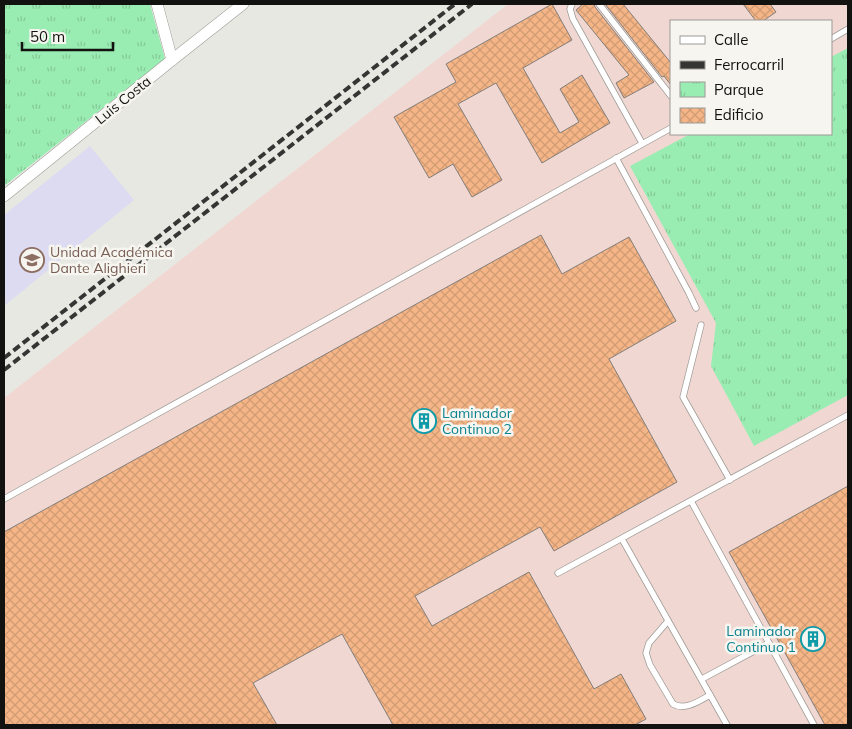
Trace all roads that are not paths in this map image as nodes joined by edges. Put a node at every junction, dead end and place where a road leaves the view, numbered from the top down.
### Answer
1 (157, 4) edge
2 (243, 4) edge
3 (572, 4) edge
4 (599, 4) edge
5 (848, 29) edge
6 (832, 38) edge
7 (172, 60) junction
8 (670, 95) edge
9 (670, 129) edge
10 (642, 143) junction
11 (616, 158) junction
12 (4, 196) edge
13 (696, 308) dead end
14 (701, 325) dead end
15 (848, 415) edge
16 (730, 480) junction
17 (4, 499) edge
18 (691, 501) junction
19 (622, 539) junction
20 (558, 573) dead end
21 (668, 621) junction
22 (769, 643) junction
23 (702, 679) junction
24 (710, 696) junction
25 (727, 725) edge
26 (814, 725) edge

1 - 7 street
2 - 7 street, Luis Costa
3 - 10 lane
4 - 8 lane
5 - 6 lane
7 - 12 street, Luis Costa
9 - 10 lane
10 - 11 lane
11 - 13 lane
11 - 17 lane
14 - 16 lane
15 - 16 lane
16 - 18 lane
18 - 19 lane
18 - 22 lane
19 - 20 lane
19 - 21 lane
21 - 23 lane
21 - 24 lane
22 - 23 lane
22 - 26 lane
23 - 24 lane
24 - 25 lane

